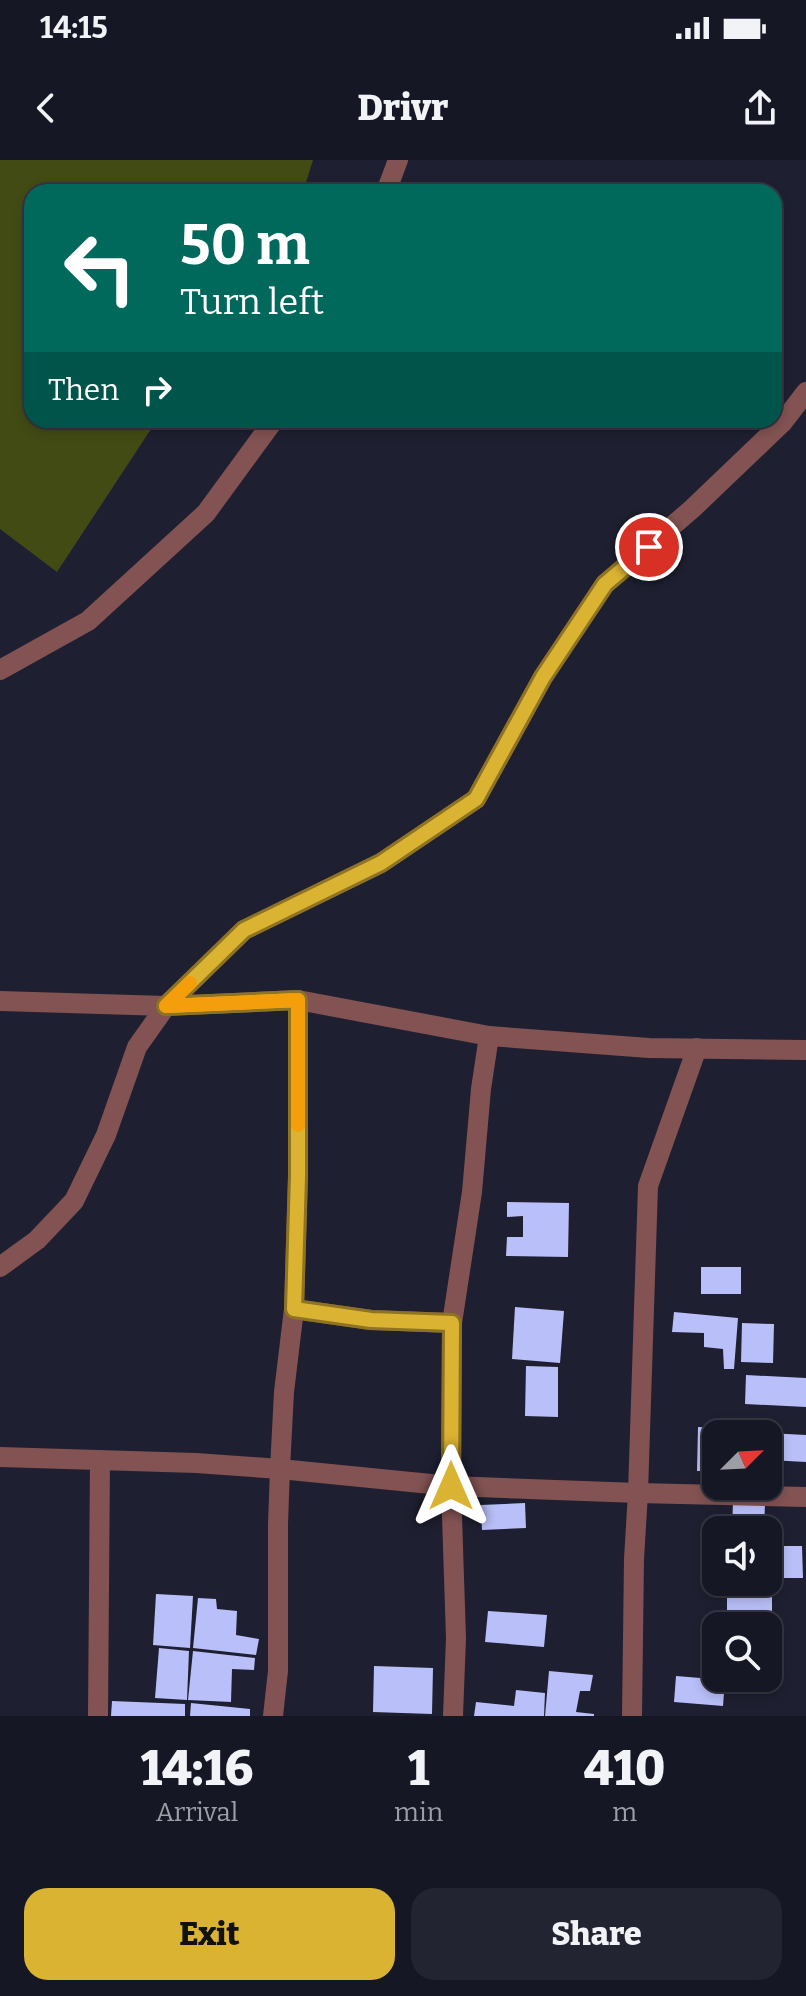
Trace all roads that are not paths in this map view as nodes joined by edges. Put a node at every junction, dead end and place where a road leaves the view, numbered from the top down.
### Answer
1 (398, 160) edge
2 (389, 184) edge
3 (806, 392) edge
4 (782, 423) edge
5 (268, 428) edge
6 (777, 428) edge
7 (0, 670) edge
8 (298, 1000) junction
9 (0, 1001) edge
10 (166, 1006) junction
11 (489, 1036) junction
12 (697, 1048) junction
13 (806, 1050) edge
14 (0, 1267) edge
15 (294, 1309) junction
16 (452, 1323) junction
17 (0, 1457) edge
18 (100, 1460) junction
19 (280, 1469) junction
20 (451, 1486) junction
21 (638, 1493) junction
22 (806, 1497) edge
23 (98, 1716) edge
24 (273, 1716) edge
25 (453, 1716) edge
26 (632, 1716) edge

1 - 2 street
3 - 4 street
5 - 7 street
6 - 10 street
8 - 10 street
8 - 11 street
8 - 15 street
9 - 10 street
10 - 14 street
11 - 12 street
11 - 16 street
12 - 13 street
12 - 21 street
15 - 16 street
15 - 19 street
16 - 20 street
17 - 18 street
18 - 19 street
18 - 23 street
19 - 20 street
19 - 24 street
20 - 21 street
20 - 25 street
21 - 22 street
21 - 26 street

